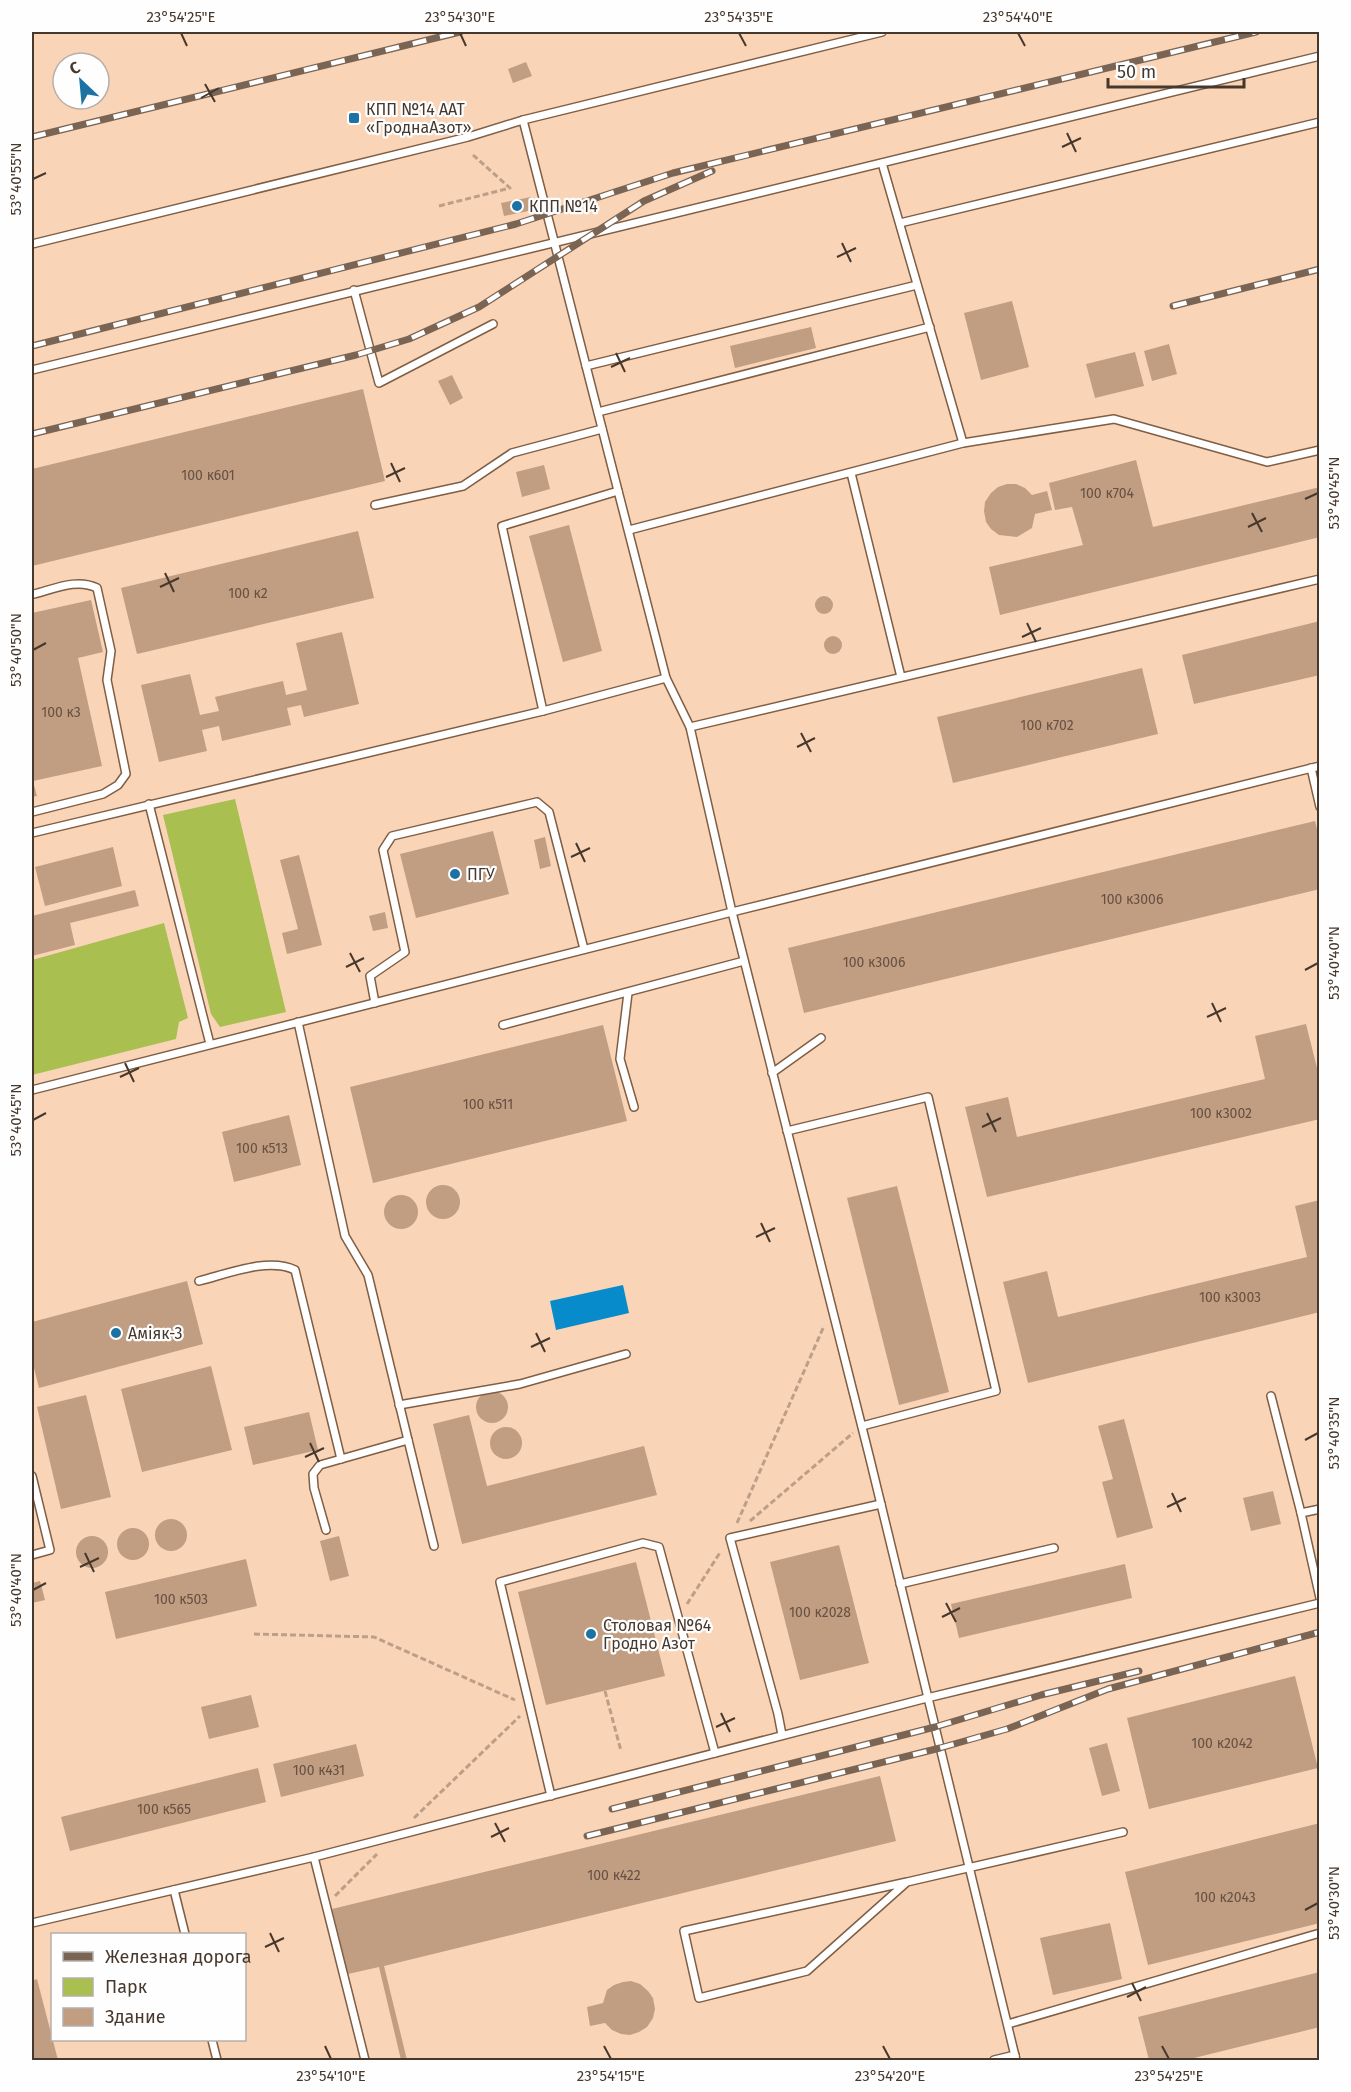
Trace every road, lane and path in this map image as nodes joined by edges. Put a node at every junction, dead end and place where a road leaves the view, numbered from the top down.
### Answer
1 (882, 32) edge
2 (1320, 56) edge
3 (523, 120) junction
4 (1320, 122) edge
5 (473, 155) dead end
6 (882, 163) junction
7 (439, 206) dead end
8 (900, 223) junction
9 (554, 242) junction
10 (32, 244) edge
11 (917, 285) junction
12 (354, 290) junction
13 (493, 324) dead end
14 (930, 327) junction
15 (586, 366) junction
16 (32, 370) edge
17 (598, 412) junction
18 (602, 429) junction
19 (963, 443) junction
20 (1320, 450) edge
21 (851, 472) junction
22 (618, 491) junction
23 (375, 505) dead end
24 (628, 530) junction
25 (1320, 579) edge
26 (34, 594) dead end
27 (901, 677) junction
28 (666, 678) junction
29 (543, 711) junction
30 (690, 727) junction
31 (1320, 766) edge
32 (1311, 768) junction
33 (148, 804) junction
34 (1320, 807) edge
35 (32, 812) edge
36 (32, 833) edge
37 (732, 912) junction
38 (584, 949) junction
39 (744, 961) junction
40 (628, 993) junction
41 (375, 1003) junction
42 (298, 1022) junction
43 (503, 1025) dead end
44 (821, 1038) dead end
45 (210, 1044) junction
46 (772, 1073) junction
47 (32, 1090) edge
48 (634, 1107) dead end
49 (787, 1131) junction
50 (199, 1281) dead end
51 (832, 1308) junction
52 (626, 1354) dead end
53 (1271, 1396) dead end
54 (399, 1405) junction
55 (862, 1425) junction
56 (408, 1440) junction
57 (341, 1459) junction
58 (32, 1476) edge
59 (881, 1504) junction
60 (1320, 1509) edge
61 (1301, 1513) junction
62 (326, 1530) dead end
63 (730, 1538) junction
64 (434, 1546) dead end
65 (1054, 1548) dead end
66 (32, 1555) edge
67 (900, 1584) junction
68 (1320, 1598) edge
69 (1320, 1603) edge
70 (254, 1634) dead end
71 (605, 1691) dead end
72 (927, 1698) junction
73 (530, 1707) junction
74 (782, 1735) junction
75 (621, 1751) dead end
76 (715, 1753) junction
77 (551, 1796) junction
78 (435, 1797) dead end
79 (1122, 1832) dead end
80 (314, 1857) junction
81 (969, 1868) junction
82 (907, 1882) junction
83 (174, 1890) junction
84 (32, 1923) edge
85 (185, 1933) edge
86 (1320, 1934) edge
87 (1008, 2024) junction
88 (212, 2041) edge
89 (1016, 2058) edge
90 (217, 2061) edge
91 (365, 2061) edge
92 (994, 2061) edge

1 - 3 lane
2 - 6 lane
3 - 9 lane
3 - 10 lane
4 - 8 lane
5 - 7 path
6 - 8 lane
6 - 9 lane
8 - 11 lane
9 - 12 lane
9 - 15 lane
11 - 14 lane
11 - 15 lane
12 - 13 lane
12 - 16 lane
14 - 17 lane
14 - 19 lane
15 - 17 lane
17 - 18 lane
18 - 22 lane
18 - 23 lane
19 - 20 lane
19 - 21 lane
21 - 24 lane
21 - 27 lane
22 - 24 lane
22 - 29 lane
24 - 28 lane
25 - 27 lane
26 - 35 lane
27 - 30 lane
28 - 29 lane
28 - 30 lane
29 - 33 lane
30 - 37 lane
31 - 32 lane
32 - 34 lane
32 - 37 lane
33 - 36 lane
33 - 45 lane
37 - 38 lane
37 - 39 lane
38 - 41 lane
38 - 41 lane
39 - 40 lane
39 - 46 lane
40 - 43 lane
40 - 48 lane
41 - 42 lane
42 - 45 lane
42 - 54 lane
44 - 46 lane
45 - 47 lane
46 - 49 lane
49 - 51 lane
49 - 55 lane
50 - 57 lane
51 - 55 lane
51 - 63 path
52 - 54 lane
53 - 61 lane
54 - 56 lane
55 - 59 lane
56 - 57 lane
56 - 64 lane
57 - 62 lane
58 - 66 lane
59 - 63 lane
59 - 67 lane
60 - 61 lane
61 - 68 lane
63 - 74 lane
65 - 67 lane
67 - 72 lane
69 - 72 lane
70 - 73 path
71 - 75 path
72 - 74 lane
72 - 81 lane
73 - 76 lane
73 - 77 lane
73 - 78 path
74 - 76 lane
76 - 77 lane
77 - 80 lane
79 - 81 lane
80 - 83 lane
80 - 91 lane
81 - 82 lane
81 - 87 lane
82 - 82 lane
83 - 84 lane
83 - 85 lane
86 - 87 lane
87 - 89 lane
88 - 90 lane
89 - 92 lane

